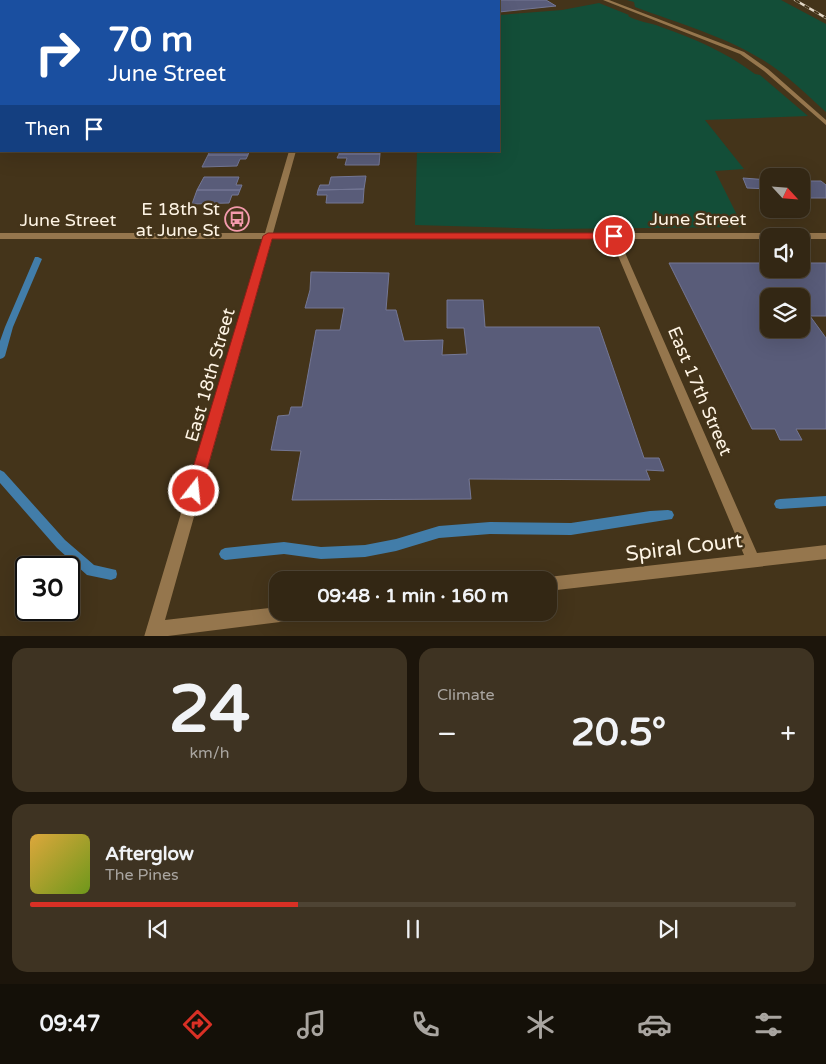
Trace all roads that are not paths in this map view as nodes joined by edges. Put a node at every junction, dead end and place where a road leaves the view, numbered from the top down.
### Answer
1 (606, 0) edge
2 (826, 123) edge
3 (292, 152) edge
4 (0, 236) edge
5 (268, 236) junction
6 (614, 236) junction
7 (826, 236) edge
8 (826, 552) edge
9 (753, 560) junction
10 (557, 583) edge
11 (269, 616) edge
12 (153, 633) edge

1 - 2 street
3 - 5 street, East 18th Street
4 - 5 street, June Street
5 - 6 street, June Street
5 - 12 street, East 18th Street
6 - 7 street, June Street
6 - 9 street, East 17th Street
8 - 9 street, Spiral Court
9 - 10 street, Spiral Court
11 - 12 street

